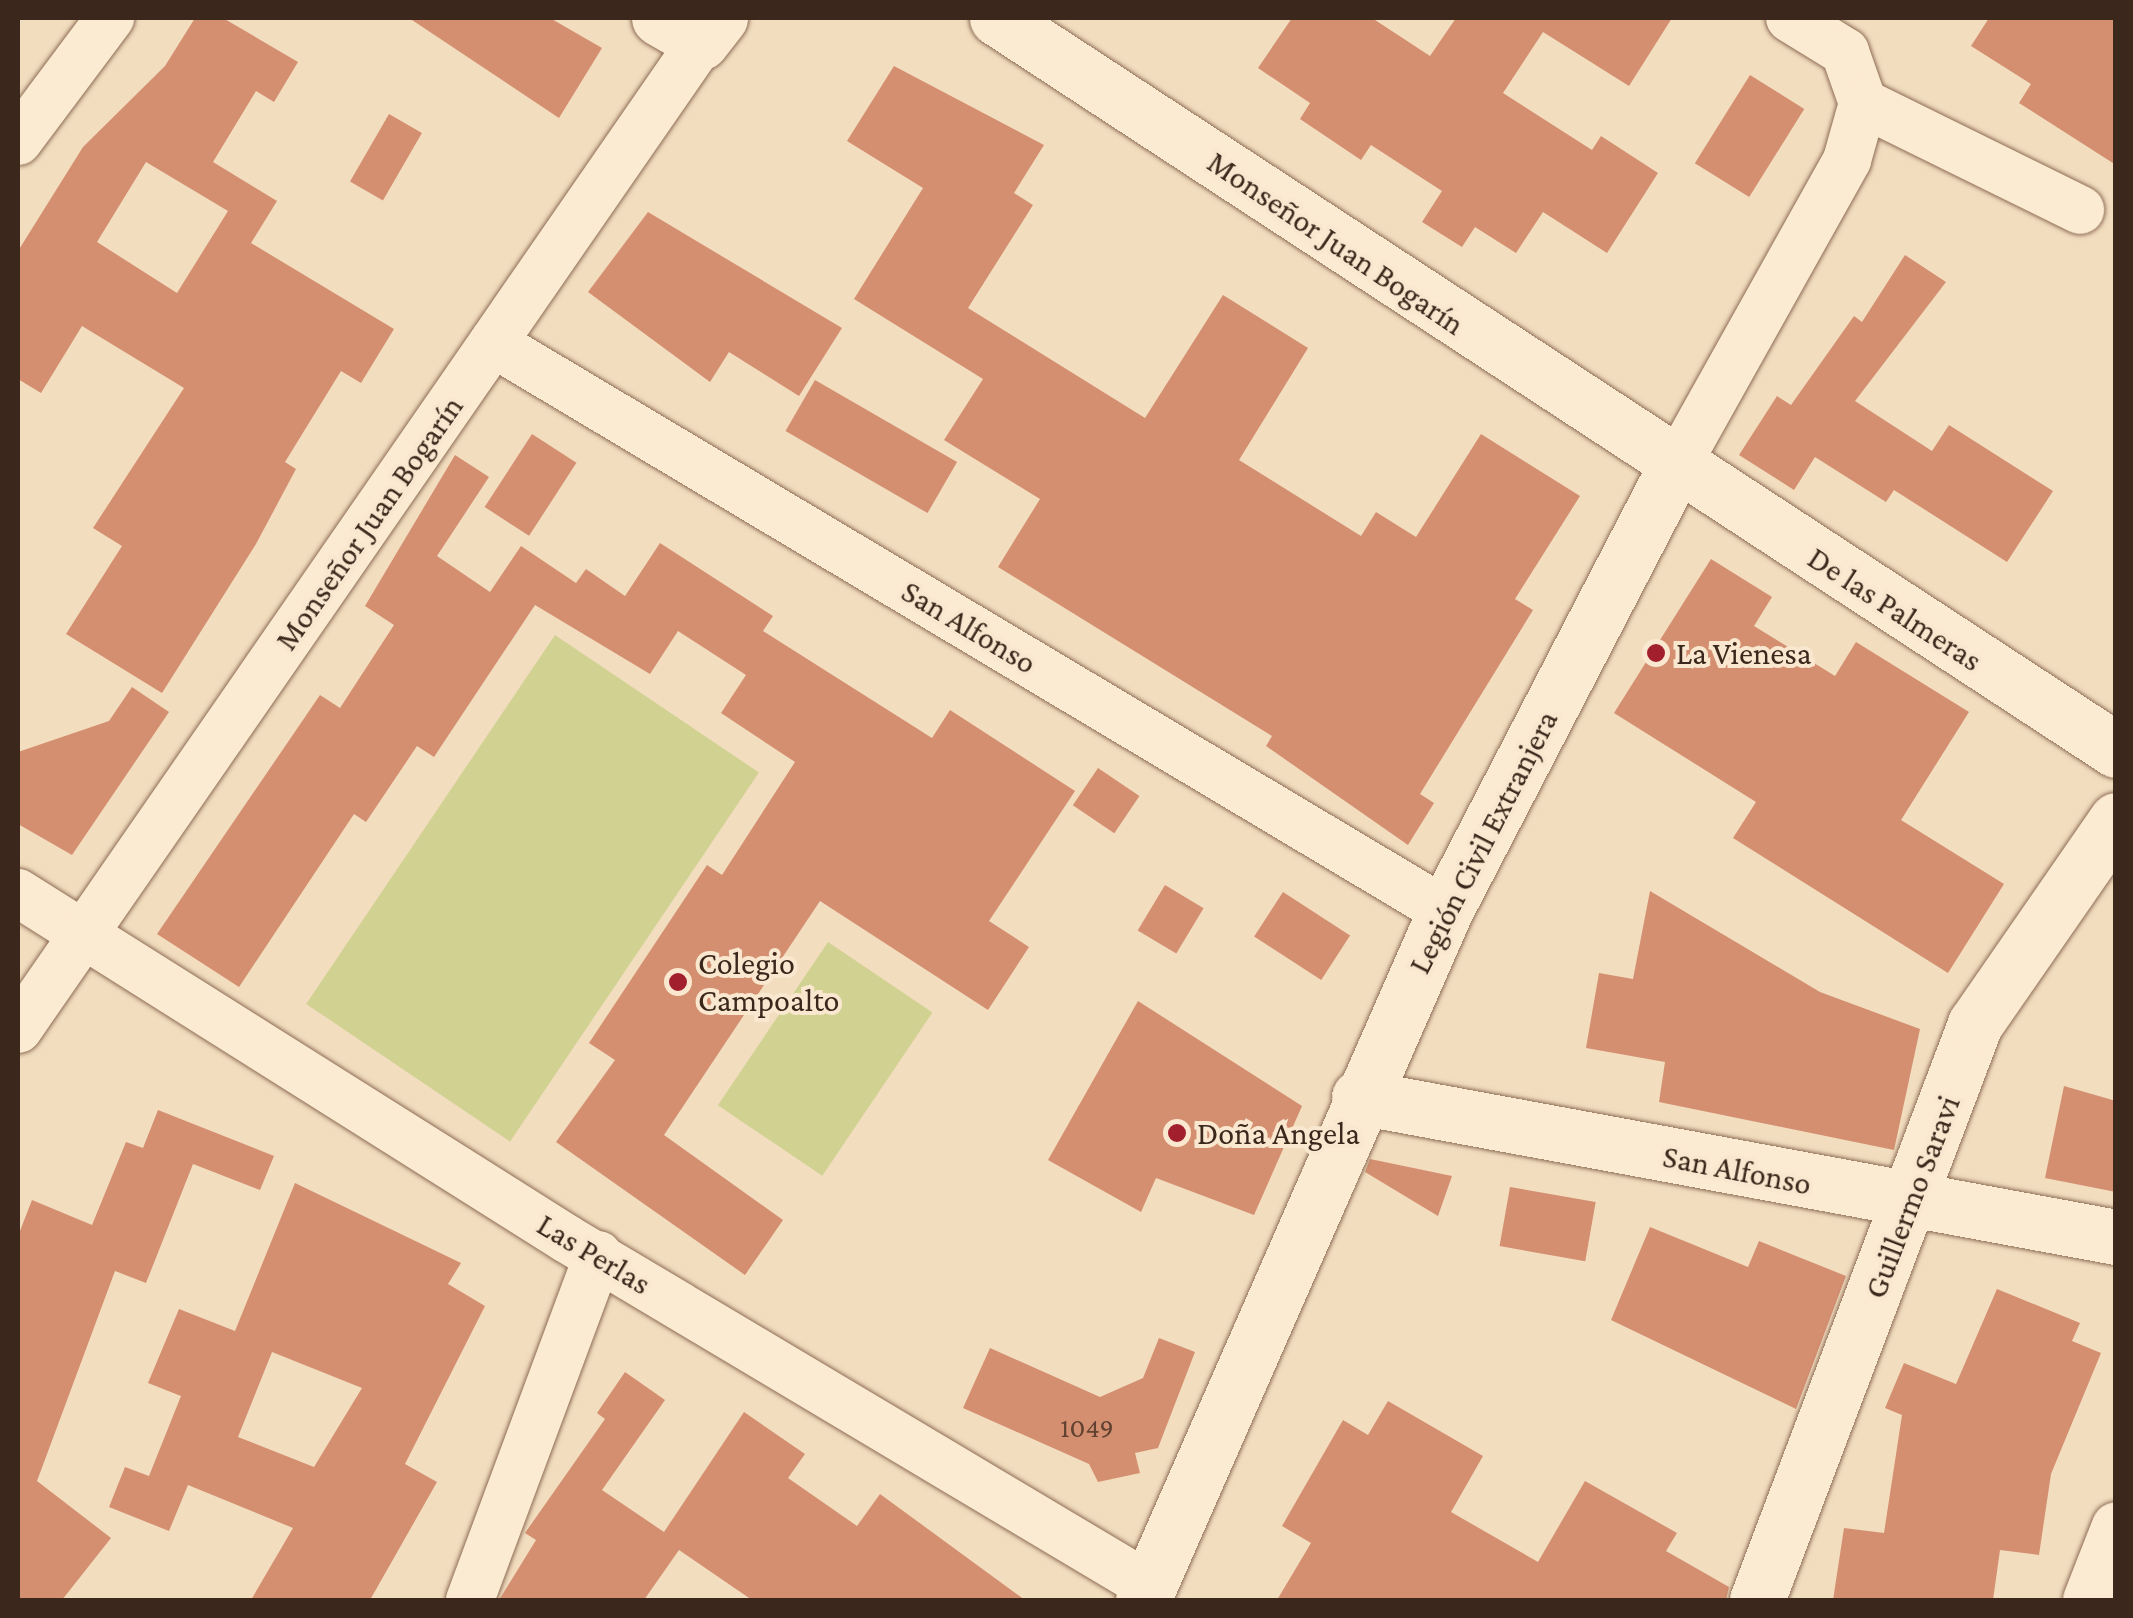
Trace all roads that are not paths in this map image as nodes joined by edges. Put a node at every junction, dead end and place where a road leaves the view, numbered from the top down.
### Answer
1 (110, 18) edge
2 (997, 18) edge
3 (1790, 18) edge
4 (694, 26) edge
5 (1863, 103) junction
6 (18, 141) edge
7 (2080, 210) dead end
8 (493, 342) junction
9 (1675, 468) junction
10 (2116, 750) edge
11 (2116, 820) edge
12 (18, 893) edge
13 (1444, 912) junction
14 (85, 933) junction
15 (18, 1029) edge
16 (1359, 1096) junction
17 (1913, 1200) junction
18 (2116, 1237) edge
19 (598, 1255) junction
20 (2116, 1526) edge
21 (1157, 1596) edge
22 (470, 1600) edge
23 (1756, 1600) edge
24 (2087, 1600) edge

1 - 6 street
2 - 9 street, Monseñor Juan Bogarín
3 - 5 street
4 - 8 street, Monseñor Juan Bogarín
5 - 7 street
5 - 9 street, Legión Civil Extranjera
8 - 13 street, San Alfonso
8 - 14 street, Monseñor Juan Bogarín
9 - 10 street, De las Palmeras
9 - 13 street, Legión Civil Extranjera
11 - 17 street, Guillermo Saravi
12 - 14 street, Las Perlas
13 - 16 street, Legión Civil Extranjera
14 - 15 street, Monseñor Juan Bogarín
14 - 19 street, Las Perlas
16 - 17 street, San Alfonso
16 - 21 street, Legión Civil Extranjera
17 - 18 street, San Alfonso
17 - 23 street, Guillermo Saravi
19 - 21 street, Las Perlas
19 - 22 street
20 - 24 street

